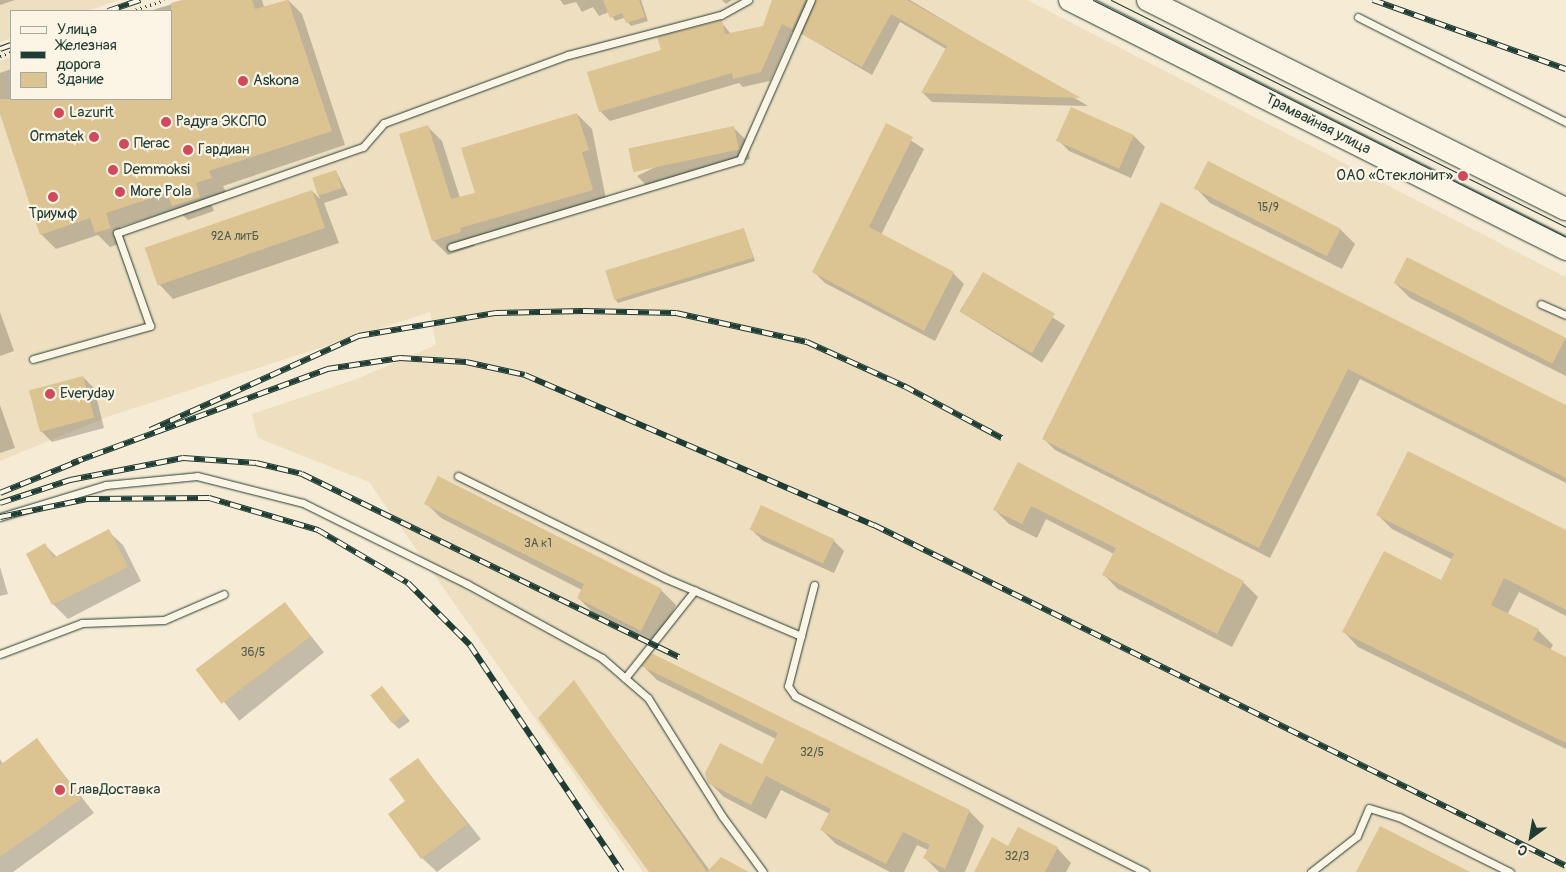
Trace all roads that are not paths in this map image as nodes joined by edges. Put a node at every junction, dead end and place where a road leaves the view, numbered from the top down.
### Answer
1 (748, 0) edge
2 (811, 0) edge
3 (1070, 0) edge
4 (1148, 0) edge
5 (1358, 17) dead end
6 (1566, 122) edge
7 (1566, 209) edge
8 (451, 247) dead end
9 (1566, 248) edge
10 (1541, 304) dead end
11 (1566, 316) edge
12 (33, 359) dead end
13 (458, 476) dead end
14 (0, 517) edge
15 (814, 584) dead end
16 (695, 590) junction
17 (224, 594) dead end
18 (801, 636) junction
19 (0, 654) edge
20 (625, 678) junction
21 (763, 872) edge
22 (1145, 872) edge
23 (1311, 872) edge
24 (1510, 872) edge

1 - 12 lane
2 - 8 lane
3 - 9 main road, Трамвайная улица
4 - 7 main road
5 - 6 lane
10 - 11 lane
13 - 16 lane
14 - 20 lane
15 - 18 lane
16 - 18 lane
16 - 20 lane
17 - 19 lane
18 - 22 lane
20 - 21 lane
23 - 24 lane

